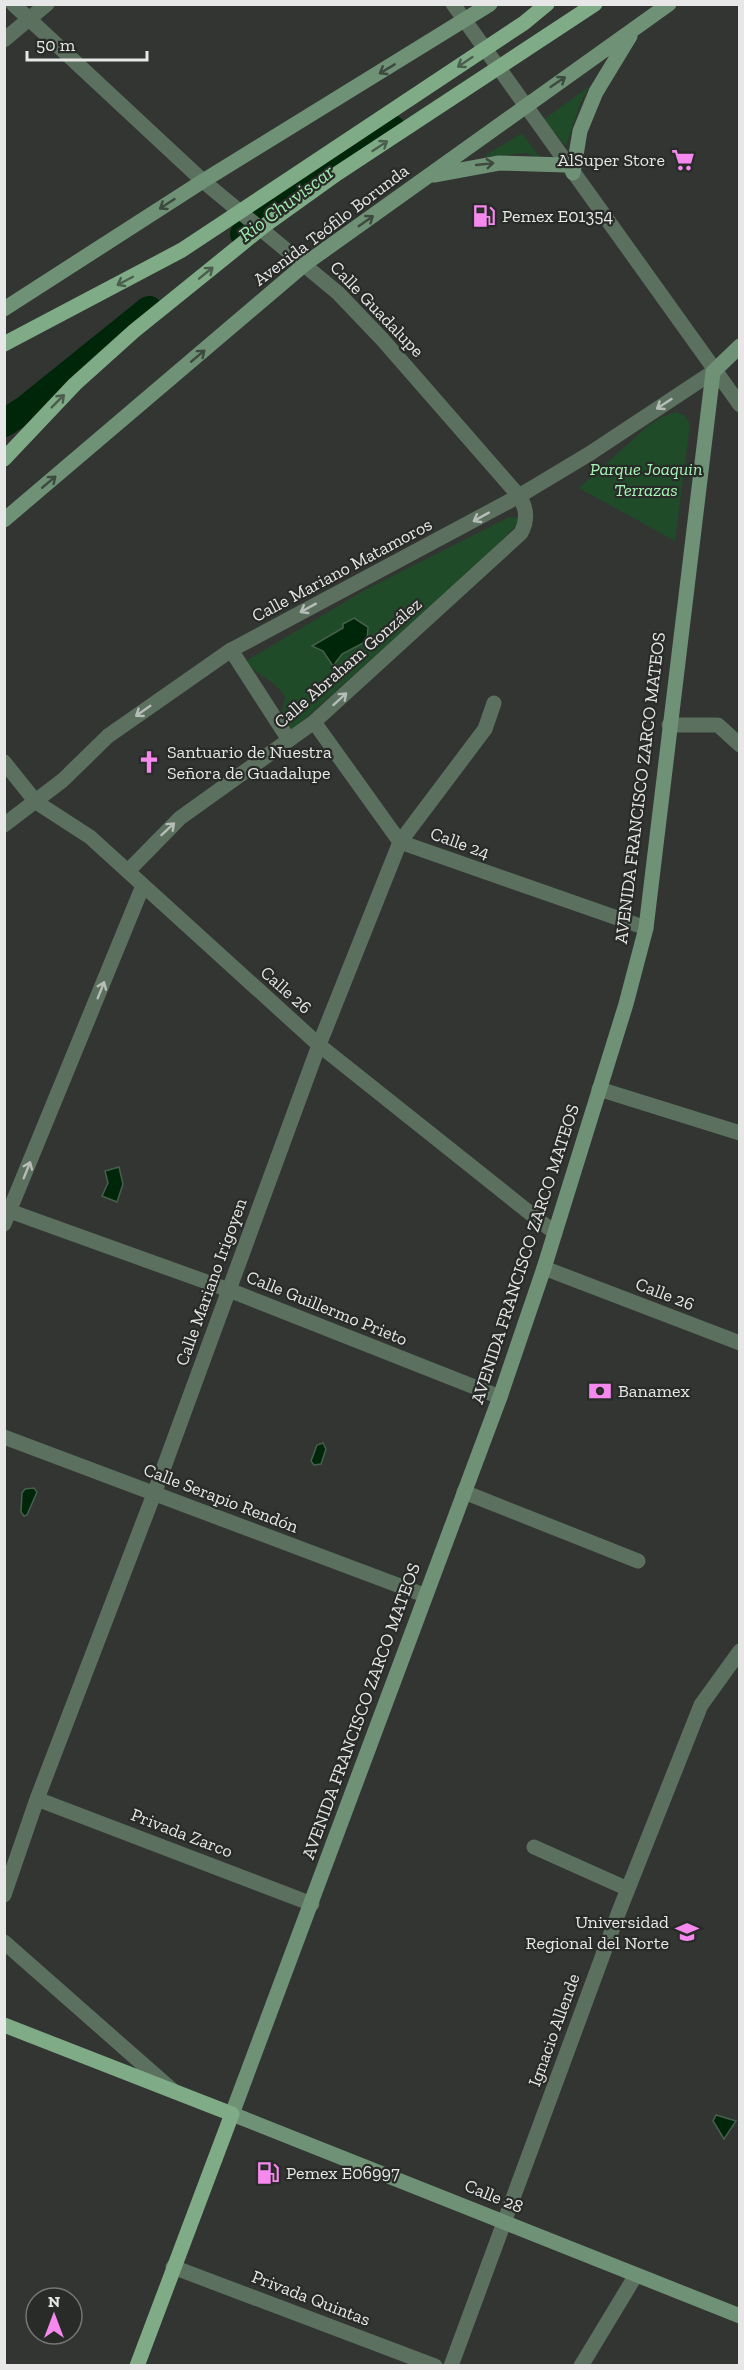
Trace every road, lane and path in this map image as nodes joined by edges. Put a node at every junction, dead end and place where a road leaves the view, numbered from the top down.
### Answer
1 (13, 4) edge
2 (47, 4) edge
3 (453, 4) edge
4 (490, 4) edge
5 (547, 4) edge
6 (596, 4) edge
7 (669, 4) edge
8 (29, 20) junction
9 (465, 22) junction
10 (632, 32) junction
11 (4, 40) edge
12 (526, 104) junction
13 (570, 169) junction
14 (428, 177) junction
15 (203, 181) junction
16 (305, 264) junction
17 (4, 309) edge
18 (4, 344) edge
19 (740, 346) edge
20 (713, 372) junction
21 (740, 405) edge
22 (4, 459) edge
23 (519, 496) junction
24 (526, 519) joint
25 (4, 520) edge
26 (231, 651) junction
27 (494, 703) dead end
28 (314, 722) junction
29 (669, 725) junction
30 (289, 740) junction
31 (740, 745) edge
32 (4, 762) edge
33 (36, 802) junction
34 (4, 825) edge
35 (400, 842) junction
36 (128, 871) junction
37 (142, 888) junction
38 (646, 928) junction
39 (318, 1045) junction
40 (599, 1089) junction
41 (740, 1133) edge
42 (6, 1215) edge
43 (555, 1233) junction
44 (544, 1268) junction
45 (229, 1290) junction
46 (740, 1343) edge
47 (500, 1397) junction
48 (4, 1437) edge
49 (464, 1492) junction
50 (154, 1494) junction
51 (638, 1561) dead end
52 (424, 1595) junction
53 (740, 1651) edge
54 (38, 1798) junction
55 (534, 1847) dead end
56 (628, 1889) junction
57 (4, 1895) edge
58 (312, 1904) junction
59 (4, 1942) edge
60 (4, 2025) edge
61 (171, 2089) junction
62 (232, 2114) junction
63 (504, 2221) junction
64 (173, 2267) junction
65 (636, 2275) junction
66 (740, 2316) edge
67 (585, 2363) edge
68 (137, 2366) edge
69 (435, 2366) edge
70 (451, 2366) edge

1 - 8 street, Calle Guadalupe
2 - 8 street
3 - 9 street
4 - 9 main road
5 -> 18 main road, bridge
22 -> 6 main road, bridge
7 - 10 main road, Avenida Teófilo Borunda
8 - 11 street
8 - 15 street, Calle Guadalupe
9 - 12 street, bridge
9 -> 15 main road
12 -> 10 main road, Avenida Teófilo Borunda
10 - 13 main road
12 - 13 street
12 - 14 main road, Avenida Teófilo Borunda
14 -> 13 main road
13 - 20 street
16 -> 14 main road, Avenida Teófilo Borunda
15 - 16 street, Calle Guadalupe, bridge
15 -> 17 main road
16 - 23 street, Calle Guadalupe
25 -> 16 main road, Avenida Teófilo Borunda
19 - 20 main road
20 - 21 street
20 -> 23 street, Calle Mariano Matamoros
20 - 29 main road, AVENIDA FRANCISCO ZARCO MATEOS
23 - 24 street, Calle Guadalupe
23 -> 26 street, Calle Mariano Matamoros
28 -> 24 street, Calle Abraham González
26 - 30 street
26 -> 33 street, Calle Mariano Matamoros
27 - 35 street, Calle Mariano Irigoyen
28 - 30 street, Calle Abraham González
28 - 35 street
29 - 31 street
29 - 38 main road, AVENIDA FRANCISCO ZARCO MATEOS
36 -> 30 street, Calle Abraham González
32 - 33 street, Calle 26
33 - 34 street, Calle Mariano Matamoros
33 - 36 street, Calle 26
35 - 38 street, Calle 24
35 - 39 street, Calle Mariano Irigoyen
36 - 37 street, Calle 26
37 - 39 street, Calle 26
42 -> 37 street
38 - 40 main road, AVENIDA FRANCISCO ZARCO MATEOS
39 - 43 street, Calle 26
39 - 45 street, Calle Mariano Irigoyen
40 - 41 street
40 - 43 main road, AVENIDA FRANCISCO ZARCO MATEOS
42 - 45 street, Calle Guillermo Prieto
43 - 44 main road, AVENIDA FRANCISCO ZARCO MATEOS
44 - 46 street, Calle 26
44 - 47 main road, AVENIDA FRANCISCO ZARCO MATEOS
45 - 47 street, Calle Guillermo Prieto
45 - 50 street, Calle Mariano Irigoyen
47 - 49 main road, AVENIDA FRANCISCO ZARCO MATEOS
48 - 50 street, Calle Serapio Rendón
49 - 51 street
49 - 52 main road, AVENIDA FRANCISCO ZARCO MATEOS
50 - 52 street, Calle Serapio Rendón
50 - 54 street, Calle Mariano Irigoyen
52 - 58 main road, AVENIDA FRANCISCO ZARCO MATEOS
53 - 56 street, Ignacio Allende
54 - 57 street, Calle Mariano Irigoyen
54 - 58 street, Privada Zarco
55 - 56 street
56 - 63 street, Ignacio Allende
58 - 62 main road, AVENIDA FRANCISCO ZARCO MATEOS
59 - 61 street
60 - 61 main road
61 - 62 main road
62 - 63 main road, Calle 28
62 - 64 main road
63 - 65 main road, Calle 28
63 - 70 street, Ignacio Allende
64 - 68 main road
64 - 69 street, Privada Quintas
65 - 66 main road, Calle 28
65 - 67 street

